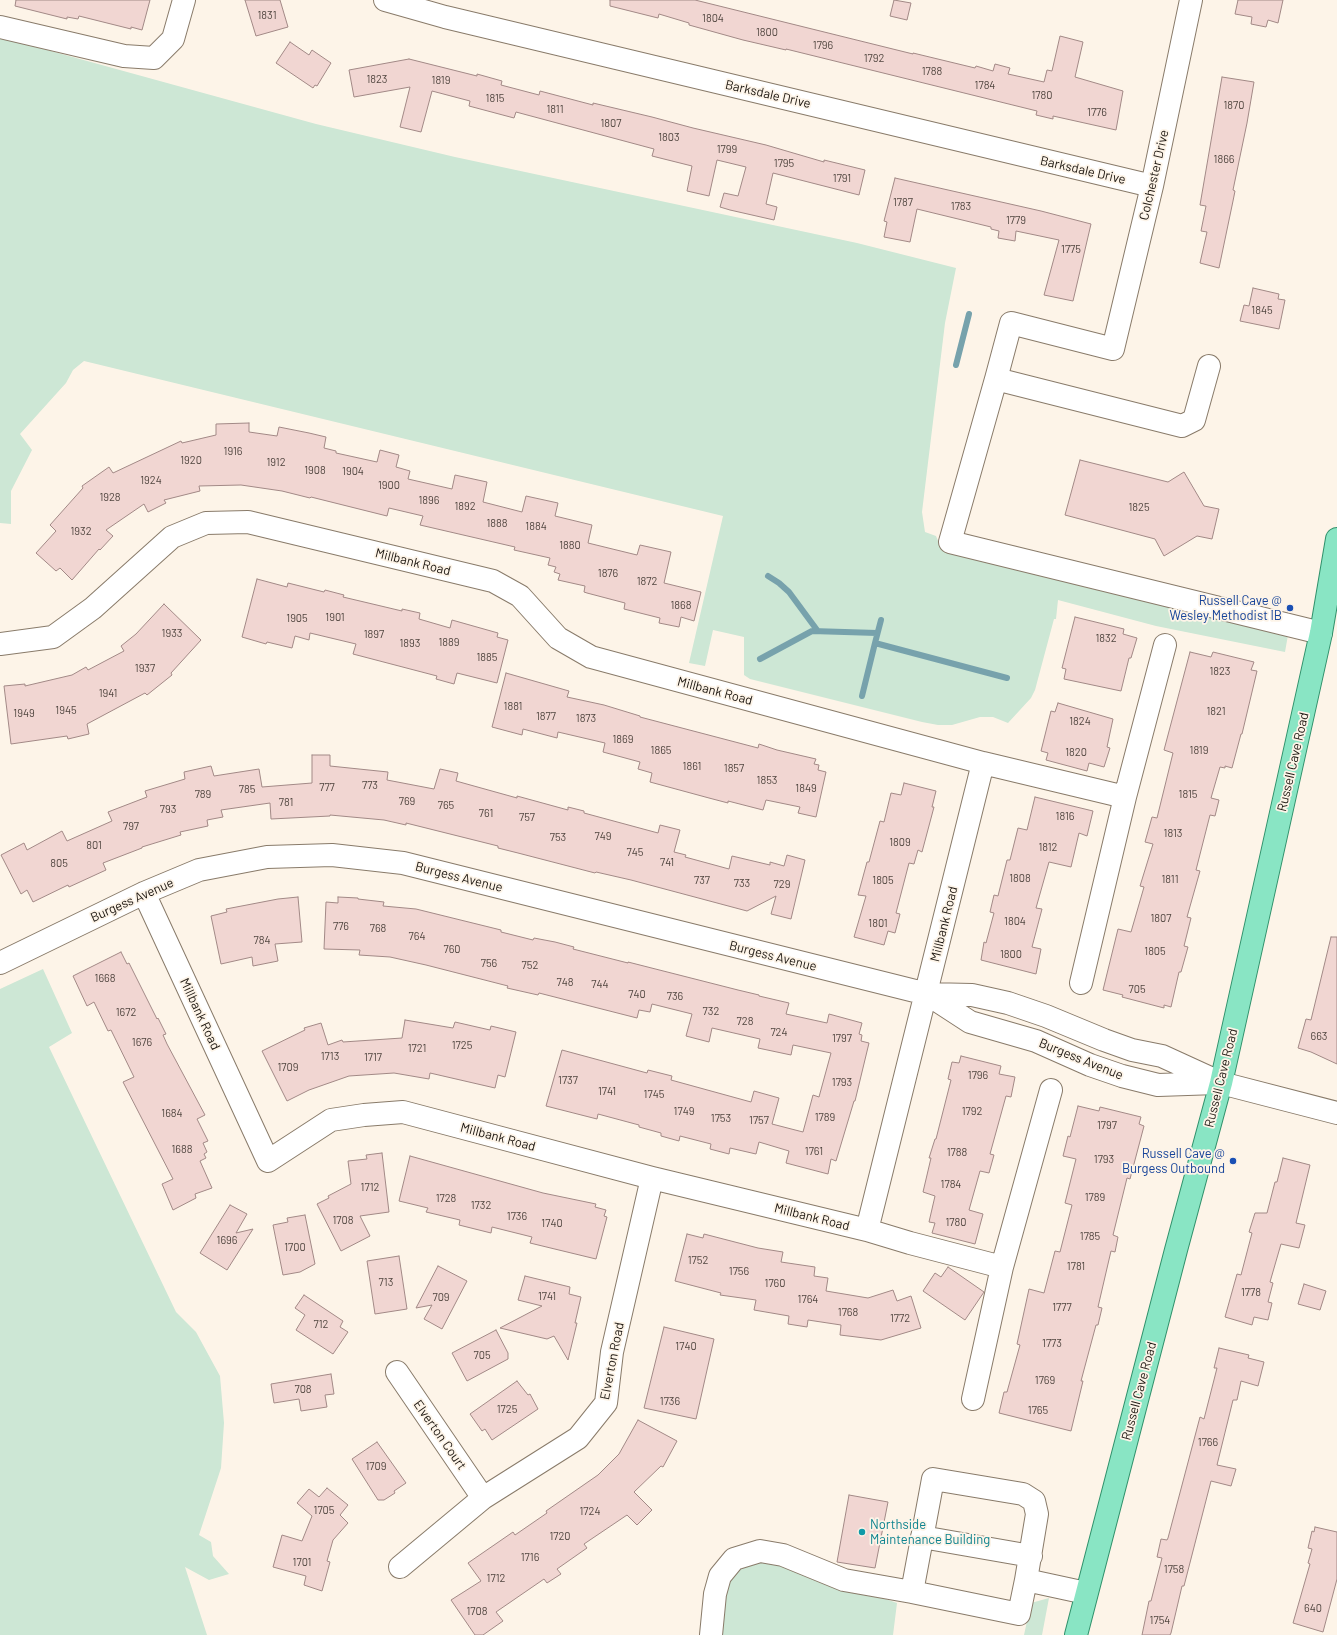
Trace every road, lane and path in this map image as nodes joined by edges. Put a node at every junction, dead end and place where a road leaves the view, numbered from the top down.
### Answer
1 (184, 0) edge
2 (385, 0) edge
3 (1192, 0) edge
4 (0, 27) edge
5 (1152, 186) junction
6 (1209, 366) dead end
7 (996, 379) junction
8 (1337, 539) edge
9 (1321, 633) junction
10 (0, 644) edge
11 (1165, 644) dead end
12 (983, 763) junction
13 (1125, 797) junction
14 (144, 893) junction
15 (0, 963) edge
16 (1081, 983) dead end
17 (927, 994) junction
18 (1221, 1083) junction
19 (1051, 1090) dead end
20 (1337, 1113) edge
21 (652, 1178) junction
22 (867, 1230) junction
23 (1002, 1267) junction
24 (397, 1372) dead end
25 (973, 1399) dead end
26 (483, 1498) junction
27 (922, 1537) junction
28 (1031, 1556) junction
29 (400, 1567) dead end
30 (1026, 1580) junction
31 (912, 1592) junction
32 (1086, 1594) junction
33 (711, 1635) edge
34 (1076, 1635) edge

1 - 4 street
2 - 5 street, Barksdale Drive
3 - 5 street, Colchester Drive
5 - 7 street, Colchester Drive
6 - 7 street
7 - 9 street
8 - 9 main road, Russell Cave Road
9 - 18 main road, Russell Cave Road
10 - 12 street, Millbank Road
11 - 13 street
12 - 13 street
12 - 17 street, Millbank Road
13 - 16 street
14 - 15 street, Burgess Avenue
14 - 17 street, Burgess Avenue
14 - 21 street, Millbank Road
17 - 18 street, Burgess Avenue
17 - 18 street, Burgess Avenue
17 - 22 street, Millbank Road
18 - 20 street, Burgess Avenue
18 - 32 main road, Russell Cave Road
19 - 23 street
21 - 22 street, Millbank Road
21 - 26 street, Elverton Road
22 - 23 street
23 - 25 street
24 - 26 street, Elverton Court
26 - 29 street, Elverton Road
27 - 28 street
27 - 28 street
27 - 31 street
28 - 30 street
30 - 31 street
30 - 32 street
31 - 33 street
32 - 34 main road, Russell Cave Road

